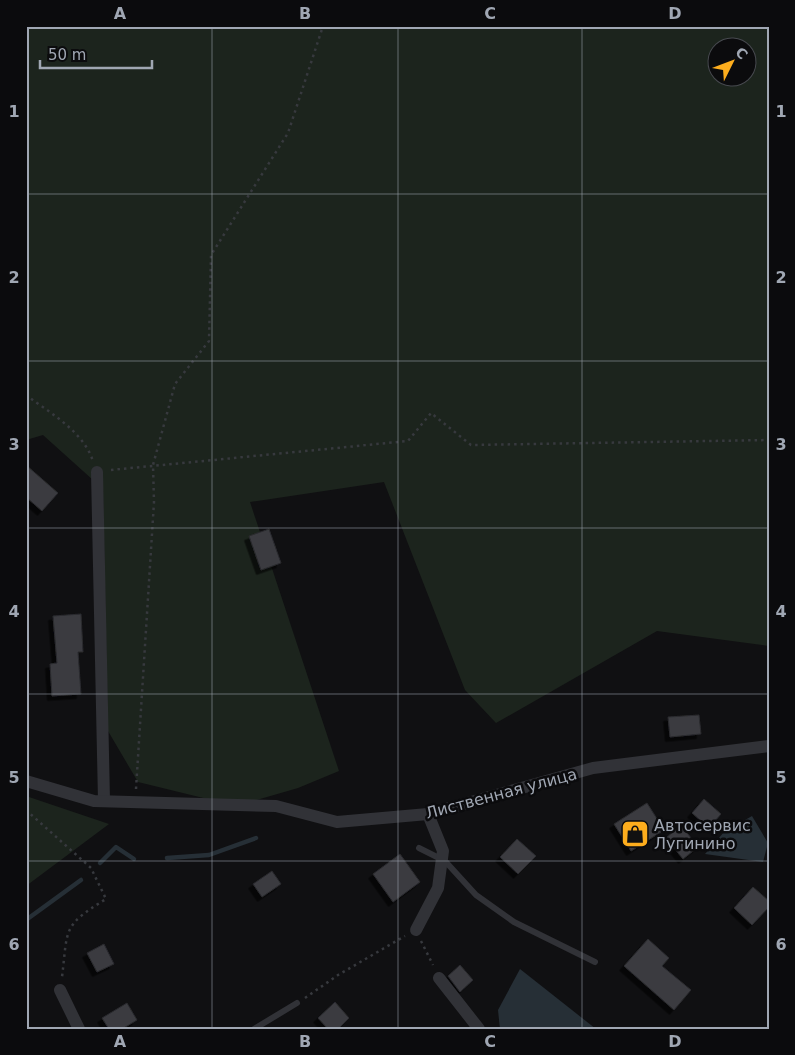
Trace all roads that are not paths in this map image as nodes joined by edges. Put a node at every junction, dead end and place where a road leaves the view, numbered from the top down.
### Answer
1 (97, 472) road end
2 (769, 746) edge
3 (26, 781) edge
4 (104, 801) junction
5 (428, 814) junction
6 (419, 848) dead end
7 (442, 859) junction
8 (416, 930) road end
9 (595, 962) dead end
10 (439, 978) road end
11 (60, 990) road end
12 (298, 1003) road end
13 (80, 1029) edge
14 (254, 1029) edge
15 (479, 1029) edge

1 - 4 street
2 - 5 street, Лиственная улица
3 - 4 street, Лиственная улица
4 - 5 street, Лиственная улица
5 - 7 street
6 - 7 lane
7 - 8 street
7 - 9 lane
10 - 15 street
11 - 13 street
12 - 14 lane

